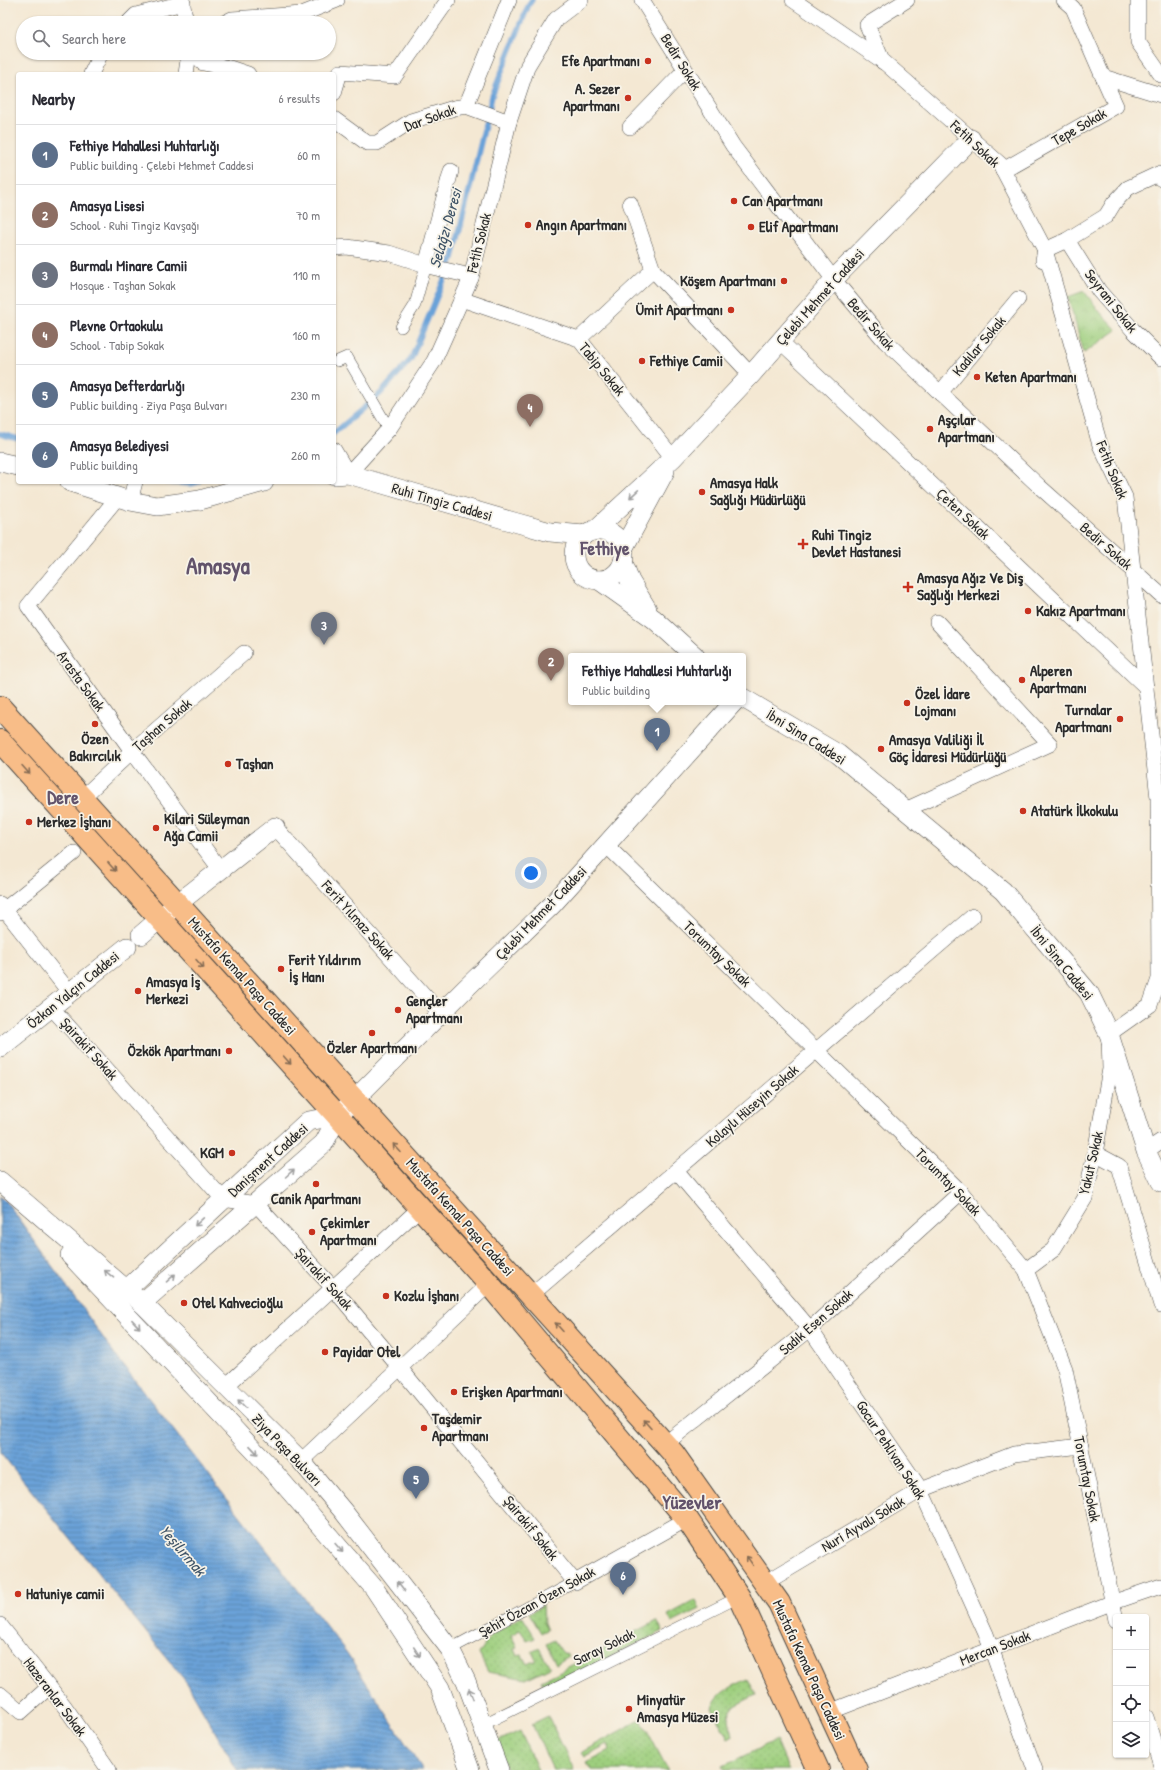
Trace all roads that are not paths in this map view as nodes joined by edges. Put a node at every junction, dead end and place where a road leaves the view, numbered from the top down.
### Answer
1 (337, 0) edge
2 (448, 0) edge
3 (509, 0) edge
4 (581, 0) edge
5 (642, 0) edge
6 (794, 0) edge
7 (907, 0) edge
8 (1064, 0) edge
9 (1138, 0) edge
10 (182, 1) edge
11 (135, 16) edge
12 (185, 16) edge
13 (274, 16) edge
14 (98, 60) edge
15 (188, 60) edge
16 (200, 60) edge
17 (884, 62) junction
18 (686, 70) junction
19 (92, 72) edge
20 (186, 72) edge
21 (242, 72) edge
22 (1161, 75) edge
23 (1103, 76) junction
24 (336, 86) edge
25 (1161, 95) edge
26 (471, 108) junction
27 (336, 120) edge
28 (506, 121) junction
29 (630, 127) dead end
30 (971, 139) junction
31 (1003, 170) junction
32 (451, 171) dead end
33 (1161, 178) edge
34 (630, 204) dead end
35 (1067, 240) junction
36 (336, 248) edge
37 (1045, 250) junction
38 (429, 266) junction
39 (653, 270) junction
40 (1041, 273) dead end
41 (467, 276) junction
42 (834, 280) junction
43 (461, 299) junction
44 (1018, 299) dead end
45 (401, 327) dead end
46 (579, 339) junction
47 (780, 341) junction
48 (1161, 358) edge
49 (338, 361) dead end
50 (751, 375) junction
51 (940, 393) junction
52 (389, 430) junction
53 (336, 457) edge
54 (673, 458) junction
55 (0, 462) edge
56 (16, 466) edge
57 (341, 475) edge
58 (82, 484) edge
59 (257, 484) edge
60 (129, 492) edge
61 (550, 532) junction
62 (589, 533) junction
63 (623, 555) junction
64 (574, 557) junction
65 (1133, 570) junction
66 (599, 580) junction
67 (1161, 595) edge
68 (654, 619) junction
69 (937, 622) dead end
70 (244, 653) dead end
71 (692, 653) edge
72 (1146, 687) junction
73 (746, 700) edge
74 (731, 705) edge
75 (0, 708) edge
76 (0, 741) edge
77 (132, 751) junction
78 (1159, 783) edge
79 (82, 798) junction
80 (905, 810) junction
81 (275, 826) joint
82 (606, 845) junction
83 (74, 853) dead end
84 (220, 869) junction
85 (177, 904) junction
86 (1, 909) edge
87 (973, 916) dead end
88 (160, 920) junction
89 (70, 993) junction
90 (51, 1007) junction
91 (440, 1013) junction
92 (1109, 1034) junction
93 (1, 1046) edge
94 (816, 1051) junction
95 (354, 1099) junction
96 (338, 1116) junction
97 (1153, 1146) edge
98 (1095, 1153) junction
99 (676, 1171) junction
100 (1161, 1182) edge
101 (1, 1184) edge
102 (961, 1192) junction
103 (223, 1199) junction
104 (256, 1204) junction
105 (420, 1208) junction
106 (1026, 1270) junction
107 (489, 1284) junction
108 (126, 1289) junction
109 (334, 1289) junction
110 (531, 1295) junction
111 (142, 1304) junction
112 (1161, 1306) edge
113 (810, 1329) junction
114 (400, 1368) junction
115 (225, 1387) junction
116 (665, 1444) junction
117 (1081, 1446) junction
118 (301, 1461) junction
119 (921, 1490) junction
120 (687, 1519) junction
121 (575, 1582) junction
122 (765, 1582) junction
123 (1161, 1586) edge
124 (739, 1597) junction
125 (1111, 1602) junction
126 (1114, 1614) edge
127 (0, 1625) edge
128 (450, 1649) junction
129 (992, 1649) junction
130 (49, 1687) junction
131 (0, 1694) edge
132 (829, 1712) junction
133 (1148, 1722) edge
134 (482, 1725) junction
135 (1161, 1766) edge
136 (109, 1770) edge
137 (470, 1770) edge
138 (500, 1770) edge
139 (818, 1770) edge
140 (856, 1770) edge
141 (1036, 1770) edge

1 - 13 street
2 - 24 street
3 - 26 street
4 - 28 street, Fetih Sokak
5 - 18 street, Bedir Sokak
6 - 17 street, Fetih Sokak
7 - 17 street
8 - 23 street
9 - 22 street
10 - 11 street
10 - 12 street
14 - 19 street
15 - 20 street
16 - 21 street
17 - 30 street, Fetih Sokak
18 - 29 street
18 - 42 street, Bedir Sokak
23 - 25 street
23 - 31 street, Tepe Sokak
26 - 27 street, Dar Sokak
26 - 28 street
28 - 41 street, Fetih Sokak
30 - 31 street, Fetih Sokak
30 - 42 street, Çelebi Mehmet Caddesi
31 - 37 street, Fetih Sokak
32 - 38 street
33 - 35 street
34 - 39 street
35 - 37 street
35 - 48 street, Seyrani Sokak
36 - 38 street
37 - 40 street
37 - 65 street, Fetih Sokak
38 - 41 street
38 - 45 street
39 - 46 street
39 - 50 street
41 - 43 street, Fetih Sokak
42 - 47 street, Çelebi Mehmet Caddesi
42 - 51 street, Bedir Sokak
43 - 46 street, Tabip Sokak
43 - 52 street, Fetih Sokak
44 - 51 street, Kadılar Sokak
46 - 54 street, Tabip Sokak
47 - 50 street, Çelebi Mehmet Caddesi
47 - 72 street, Çeten Sokak
49 - 52 street
50 - 54 street, Çelebi Mehmet Caddesi
51 - 65 street, Bedir Sokak
52 - 57 street, Fetih Sokak
53 - 57 street
54 -> 62 street, Çelebi Mehmet Caddesi
54 - 63 street, Çelebi Mehmet Caddesi
55 - 56 street
57 - 61 street, Ruhi Tingiz Caddesi
58 - 60 street
59 - 60 street
60 - 77 street, Arasta Sokak
61 - 62 street, Ruhi Tingiz Caddesi
61 - 64 street
62 - 63 street
62 - 64 street
63 - 66 street
63 - 68 street
64 - 66 street
65 - 67 street, Bedir Sokak
65 - 72 street, Fetih Sokak
66 - 68 street
68 - 71 street
69 - 80 street
70 - 77 street, Taşhan Sokak
72 - 78 street, Fetih Sokak
73 - 80 street, İbni Sina Caddesi
74 - 82 street, Çelebi Mehmet Caddesi
75 - 79 main road, Mustafa Kemal Paşa Caddesi
76 -> 88 main road, Mustafa Kemal Paşa Caddesi
77 - 79 street, Taşhan Sokak
77 - 84 street, Arasta Sokak
78 - 92 street, Fetih Sokak
79 - 85 main road, Mustafa Kemal Paşa Caddesi
80 - 92 street, İbni Sina Caddesi
81 - 84 street, Özkan Yalçın Caddesi
81 - 91 street, Ferit Yılmaz Sokak
82 - 91 street, Çelebi Mehmet Caddesi
82 - 94 street, Torumtay Sokak
83 - 86 street
84 - 85 street, Özkan Yalçın Caddesi
85 - 88 street, Özkan Yalçın Caddesi
85 - 95 main road, Mustafa Kemal Paşa Caddesi
86 - 89 street
87 - 94 street, Kolaylı Hüseyin Sokak
88 - 89 street, Özkan Yalçın Caddesi
88 -> 96 main road, Mustafa Kemal Paşa Caddesi
89 - 90 street, Özkan Yalçın Caddesi
90 - 93 street, Özkan Yalçın Caddesi
90 - 103 street, Şairakif Sokak
91 - 95 street, Çelebi Mehmet Caddesi
92 - 97 street, İbni Sina Caddesi
92 - 98 street, Yakut Sokak
94 - 99 street, Kolaylı Hüseyin Sokak
94 - 102 street, Torumtay Sokak
95 - 96 street, Çelebi Mehmet Caddesi
110 -> 95 main road, Mustafa Kemal Paşa Caddesi
96 - 103 street, Danişment Caddesi
104 -> 96 street, Danişment Caddesi
96 - 105 main road, Mustafa Kemal Paşa Caddesi
97 - 100 street, İbni Sina Caddesi
98 - 106 street, Yakut Sokak
98 - 112 street
99 - 110 street, Kolaylı Hüseyin Sokak
99 - 113 street, Gocur Pehlivan Sokak
108 -> 101 street, Ziya Paşa Bulvarı
101 -> 137 street, Ziya Paşa Bulvarı
102 - 106 street, Torumtay Sokak
102 - 113 street, Sadık Esen Sokak
103 - 104 street
103 -> 108 street, Danişment Caddesi
104 - 109 street, Şairakif Sokak
111 -> 104 street, Danişment Caddesi
105 - 107 main road, Mustafa Kemal Paşa Caddesi
105 - 109 street
106 - 117 street, Torumtay Sokak
107 - 114 street
107 - 120 main road, Mustafa Kemal Paşa Caddesi
108 - 111 street, Ziya Paşa Bulvarı
109 - 114 street, Şairakif Sokak
109 - 115 street
116 -> 110 main road, Mustafa Kemal Paşa Caddesi
111 - 115 street, Ziya Paşa Bulvarı
113 - 116 street, Sadık Esen Sokak
113 - 119 street, Gocur Pehlivan Sokak
114 - 118 street
114 - 121 street, Şairakif Sokak
118 -> 115 street, Ziya Paşa Bulvarı
122 -> 116 main road, Mustafa Kemal Paşa Caddesi
117 - 119 street, Nuri Ayvalı Sokak
117 - 125 street, Torumtay Sokak
128 -> 118 street, Ziya Paşa Bulvarı
119 - 122 street, Nuri Ayvalı Sokak
119 - 129 street, Gocur Pehlivan Sokak
120 - 121 street, Şehit Özcan Özen Sokak
120 - 124 main road, Mustafa Kemal Paşa Caddesi
121 - 128 street, Şehit Özcan Özen Sokak
122 - 132 main road, Mustafa Kemal Paşa Caddesi
123 - 125 street, Mercan Sokak
124 - 134 street, Saray Sokak
124 - 139 main road, Mustafa Kemal Paşa Caddesi
125 - 126 street, Torumtay Sokak
125 - 129 street, Mercan Sokak
127 - 130 street, Hazeranlar Sokak
134 -> 128 street, Ziya Paşa Bulvarı
129 - 132 street, Mercan Sokak
129 - 141 street, Gocur Pehlivan Sokak
130 - 131 street
130 - 136 street, Hazeranlar Sokak
132 - 140 main road, Mustafa Kemal Paşa Caddesi
133 - 135 street
134 - 138 street, Ziya Paşa Bulvarı

